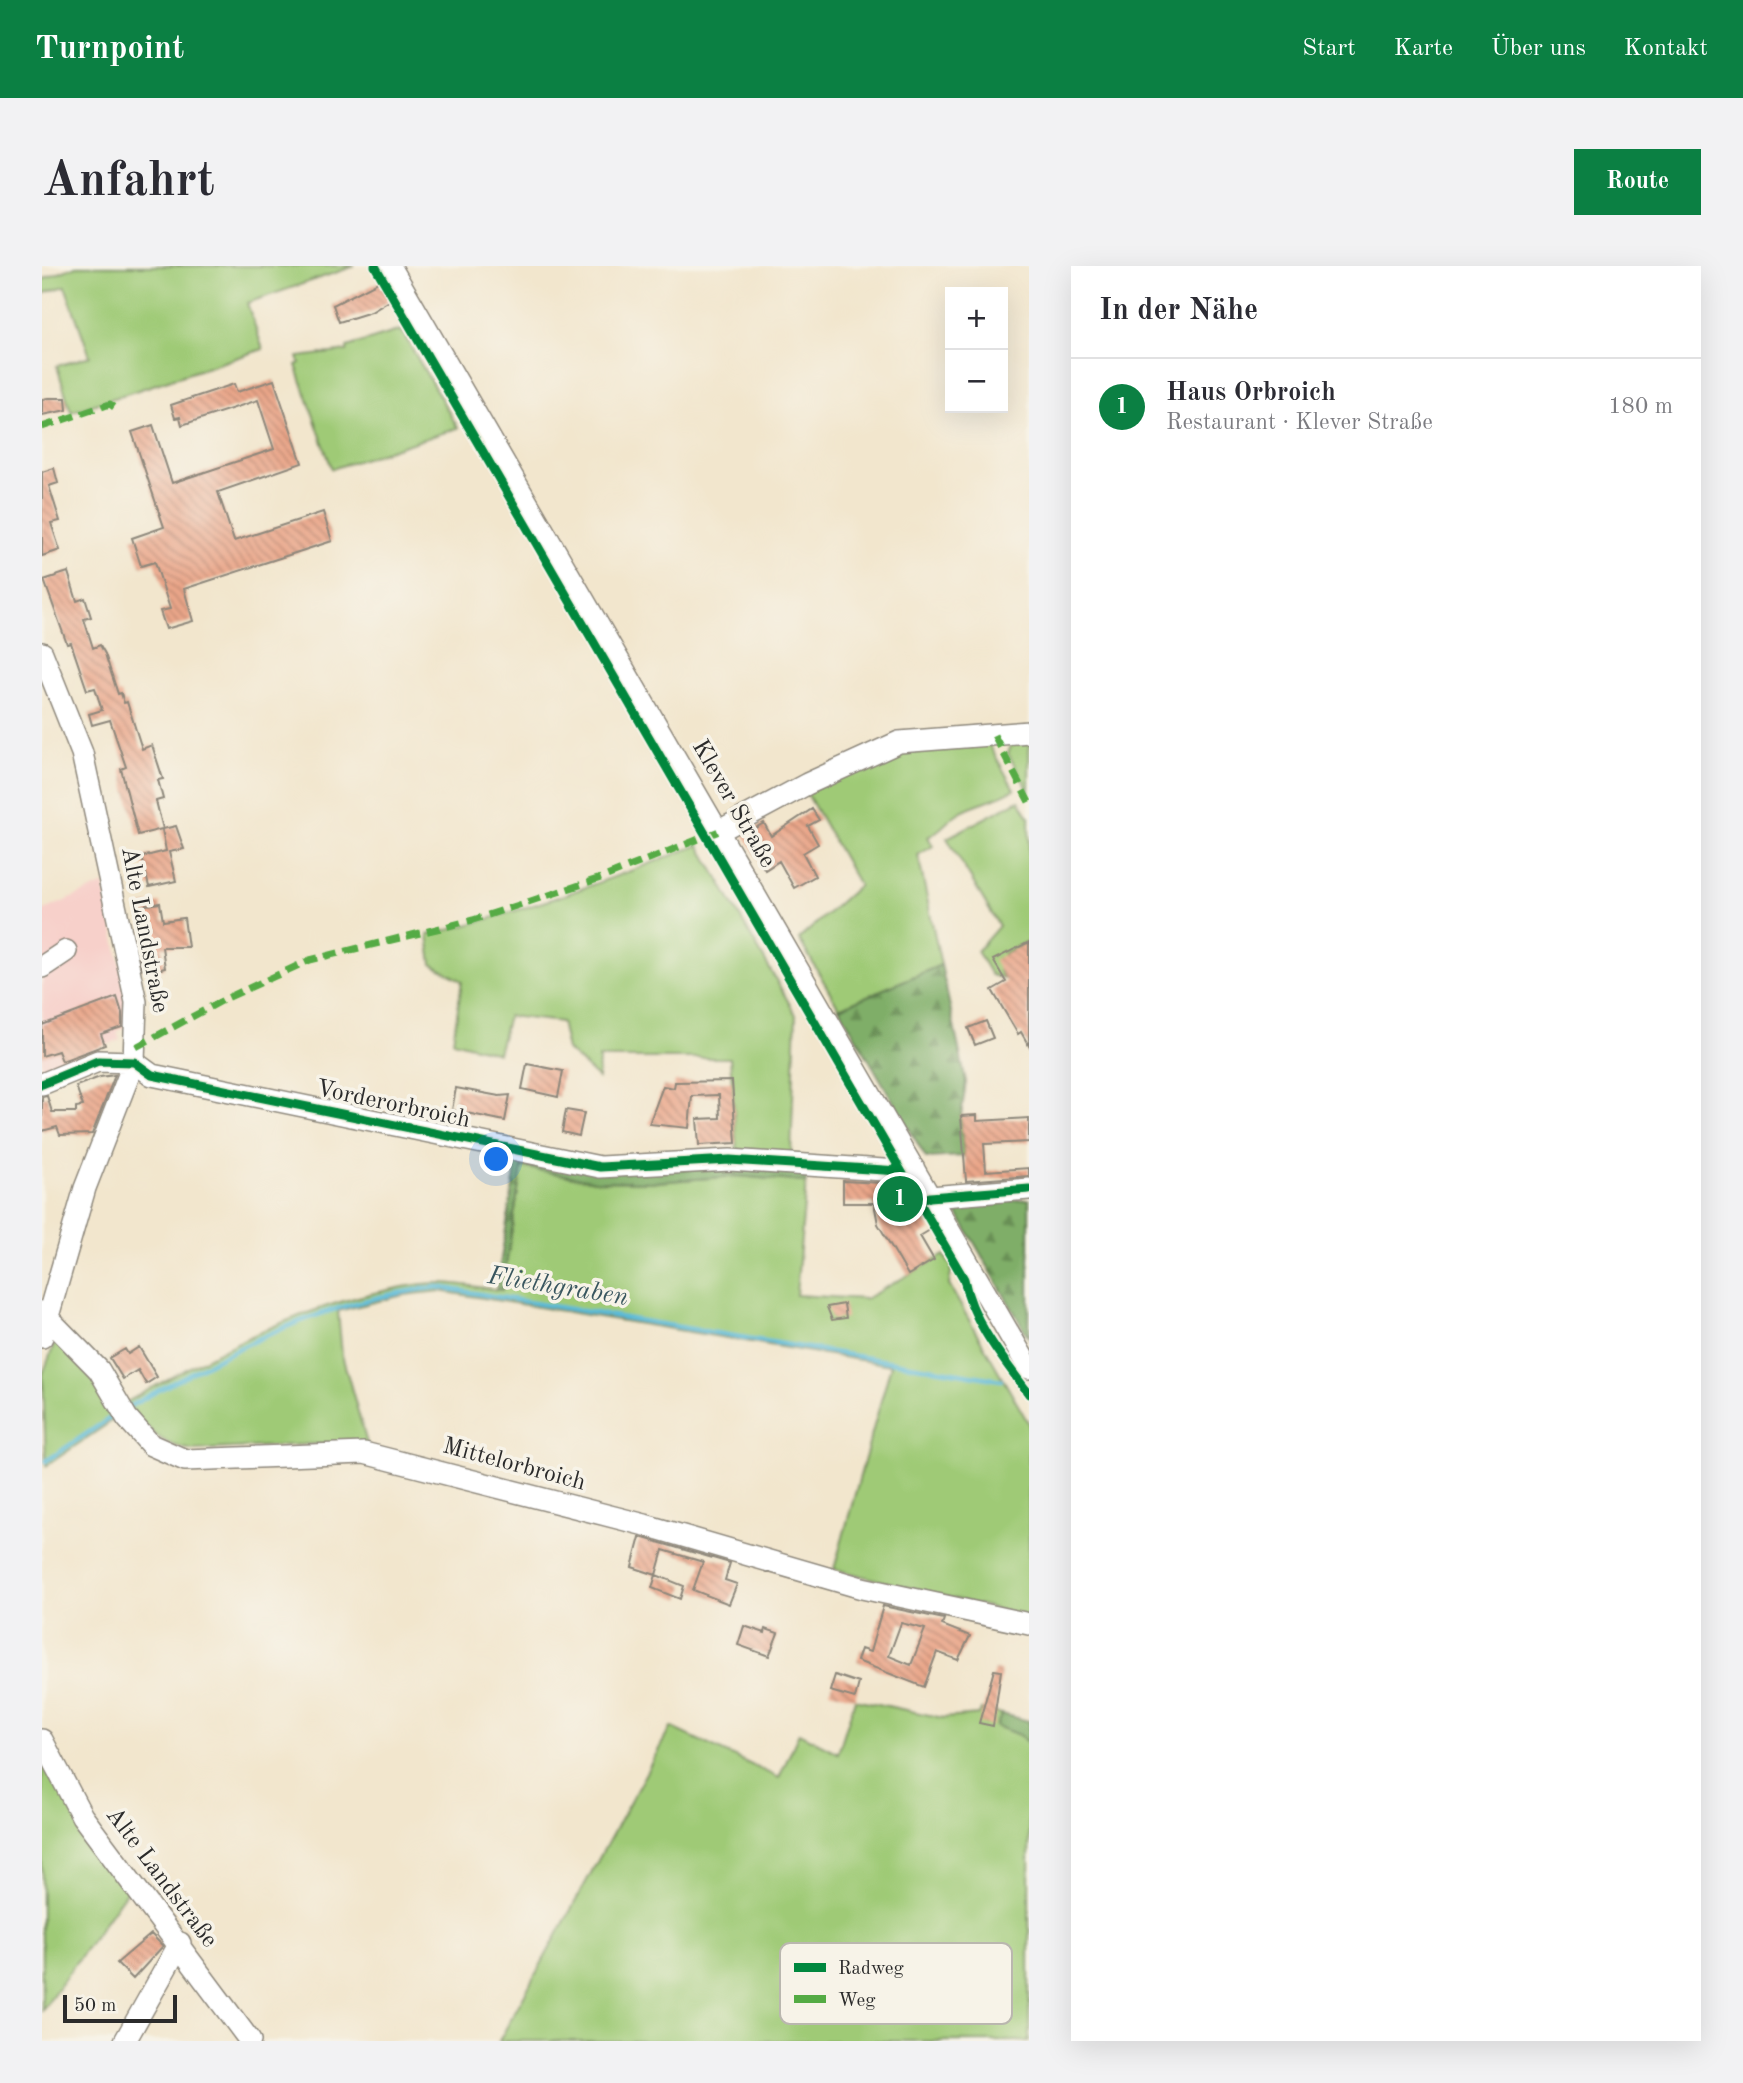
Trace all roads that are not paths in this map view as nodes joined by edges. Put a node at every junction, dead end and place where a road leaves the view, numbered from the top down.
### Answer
1 (390, 266) edge
2 (42, 653) edge
3 (1029, 732) edge
4 (719, 831) junction
5 (66, 951) dead end
6 (42, 967) edge
7 (134, 1062) junction
8 (42, 1084) edge
9 (914, 1169) junction
10 (1029, 1189) edge
11 (930, 1196) junction
12 (44, 1322) edge
13 (1029, 1368) edge
14 (1029, 1624) edge
15 (42, 1740) edge
16 (180, 1944) junction
17 (125, 2041) edge
18 (250, 2041) edge

1 - 4 street, Klever Straße
2 - 7 street, Alte Landstraße
3 - 4 street
4 - 9 street, Klever Straße
5 - 6 street
7 - 8 street, Vorderorbroich
7 - 9 street, Vorderorbroich
7 - 12 street, Alte Landstraße
9 - 11 street, Klever Straße
10 - 11 street
11 - 13 street, Klever Straße
12 - 14 street, Mittelorbroich
15 - 16 street, Alte Landstraße
16 - 17 street
16 - 18 street, Alte Landstraße

